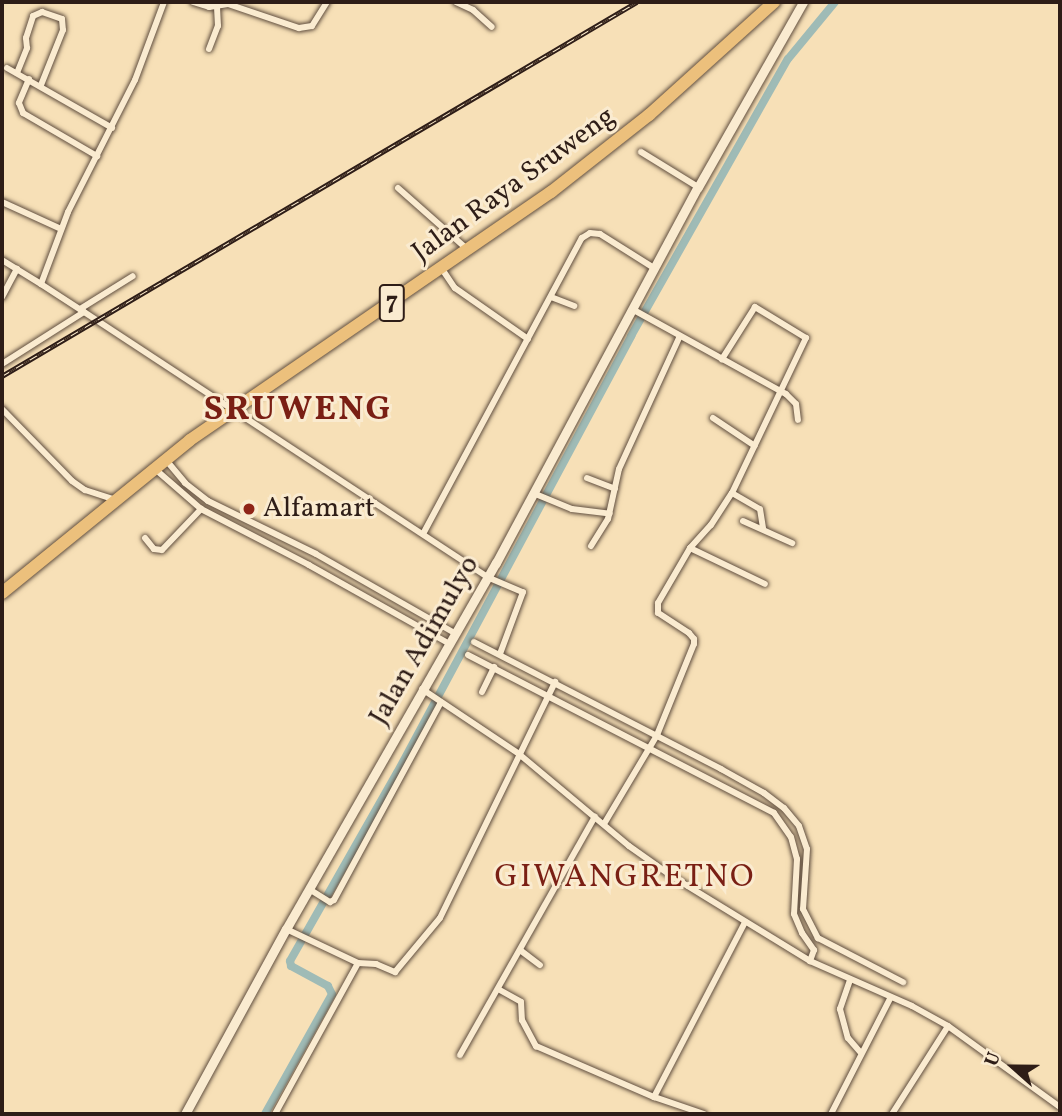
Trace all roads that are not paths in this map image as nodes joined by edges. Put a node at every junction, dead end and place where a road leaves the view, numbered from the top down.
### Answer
1 (164, 2) edge
2 (193, 2) edge
3 (327, 2) edge
4 (456, 2) edge
5 (774, 2) edge
6 (803, 2) edge
7 (217, 7) junction
8 (492, 27) dead end
9 (209, 49) dead end
10 (7, 68) dead end
11 (17, 73) junction
12 (30, 79) junction
13 (41, 85) junction
14 (112, 128) junction
15 (641, 152) dead end
16 (97, 156) junction
17 (698, 187) junction
18 (398, 188) dead end
19 (2, 202) edge
20 (61, 229) junction
21 (468, 250) junction
22 (2, 260) edge
23 (654, 268) junction
24 (17, 269) junction
25 (442, 269) junction
26 (133, 276) dead end
27 (41, 284) junction
28 (4, 287) edge
29 (2, 297) edge
30 (551, 297) junction
31 (574, 306) dead end
32 (82, 310) junction
33 (634, 310) junction
34 (680, 336) junction
35 (528, 339) junction
36 (722, 359) junction
37 (2, 364) edge
38 (782, 391) junction
39 (2, 409) edge
40 (231, 410) junction
41 (713, 418) dead end
42 (798, 420) dead end
43 (755, 446) junction
44 (166, 460) junction
45 (155, 469) junction
46 (587, 478) dead end
47 (615, 489) junction
48 (732, 493) junction
49 (536, 495) junction
50 (117, 501) junction
51 (201, 509) junction
52 (610, 514) junction
53 (743, 521) dead end
54 (763, 529) junction
55 (424, 534) junction
56 (145, 538) dead end
57 (792, 542) dead end
58 (591, 546) dead end
59 (690, 548) junction
60 (316, 554) junction
61 (309, 565) junction
62 (490, 578) junction
63 (765, 584) dead end
64 (2, 593) edge
65 (456, 634) junction
66 (474, 642) dead end
67 (450, 644) junction
68 (500, 654) junction
69 (468, 655) dead end
70 (494, 667) junction
71 (555, 682) junction
72 (422, 689) junction
73 (482, 692) dead end
74 (549, 696) junction
75 (437, 699) junction
76 (657, 735) junction
77 (650, 749) junction
78 (519, 754) junction
79 (721, 769) junction
80 (715, 780) junction
81 (791, 814) junction
82 (595, 817) junction
83 (782, 821) junction
84 (604, 824) junction
85 (797, 859) junction
86 (808, 859) junction
87 (309, 889) junction
88 (803, 909) junction
89 (794, 914) junction
90 (745, 922) junction
91 (286, 929) junction
92 (821, 942) junction
93 (520, 950) junction
94 (814, 950) junction
95 (810, 961) junction
96 (358, 963) junction
97 (540, 964) dead end
98 (850, 980) junction
99 (903, 982) dead end
100 (498, 989) junction
101 (891, 997) junction
102 (948, 1026) junction
103 (860, 1053) junction
104 (460, 1055) dead end
105 (654, 1097) junction
106 (1060, 1107) edge
107 (185, 1114) edge
108 (275, 1114) edge
109 (704, 1114) edge
110 (831, 1114) edge
111 (892, 1114) edge

1 - 14 street
2 - 7 street
3 - 7 street
4 - 8 street
5 - 21 highway, Jalan Raya Sruweng / 7
6 - 17 street, Jalan Adimulyo
7 - 9 street
10 - 11 street
11 - 12 street
11 - 13 street
12 - 13 street
12 - 16 street
13 - 14 street
14 - 16 street
15 - 17 street
16 - 20 street
17 - 23 street, Jalan Adimulyo
18 - 21 street
19 - 20 street
20 - 27 street
21 - 25 highway, Jalan Raya Sruweng / 7
22 - 24 street
23 - 30 street
23 - 33 street, Jalan Adimulyo
24 - 27 street
24 - 28 street
25 - 35 street
25 - 40 highway, Jalan Raya Sruweng / 7
26 - 32 street
27 - 32 street
28 - 29 street
30 - 31 street
30 - 35 street
32 - 37 street
32 - 40 street
33 - 34 street
33 - 49 street, Jalan Adimulyo
34 - 36 street
34 - 47 street
35 - 55 street
36 - 38 street
36 - 38 street
38 - 42 street
38 - 43 street
39 - 50 street
40 - 44 highway, Jalan Raya Sruweng / 7
40 - 55 street
41 - 43 street
43 - 48 street
44 - 45 highway, Jalan Raya Sruweng / 7
44 - 60 street
45 - 50 highway, Jalan Raya Sruweng / 7
45 - 51 street
46 - 47 street
47 - 52 street
48 - 54 street
48 - 59 street
49 - 52 street
49 - 62 street, Jalan Adimulyo
50 - 64 highway, Jalan Raya Sruweng / 7
51 - 56 street
51 - 61 street
52 - 58 street
53 - 54 street
54 - 57 street
55 - 62 street
59 - 63 street
59 - 76 street
60 - 61 street
60 - 65 street
61 - 67 street
62 - 65 street, Jalan Adimulyo
62 - 68 street
65 - 67 street, Jalan Adimulyo
66 - 68 street
67 - 72 street, Jalan Adimulyo
68 - 71 street
69 - 70 street
70 - 73 street
70 - 74 street
71 - 74 street
71 - 76 street
72 - 75 street
72 - 87 street, Jalan Adimulyo
74 - 77 street
74 - 78 street
75 - 78 street
75 - 87 street
76 - 77 street
76 - 79 street
77 - 80 street
77 - 84 street
78 - 82 street
78 - 96 street
79 - 80 street
79 - 81 street
80 - 83 street
81 - 83 street
81 - 86 street
82 - 84 street
82 - 93 street
83 - 85 street
84 - 90 street
85 - 86 street
85 - 89 street
86 - 88 street
87 - 91 street, Jalan Adimulyo
88 - 89 street
88 - 92 street
89 - 94 street
90 - 95 street
90 - 105 street
91 - 96 street
91 - 107 street, Jalan Adimulyo
92 - 94 street
92 - 99 street
93 - 97 street
93 - 100 street
94 - 95 street
95 - 98 street
96 - 108 street
98 - 101 street
98 - 103 street
100 - 104 street
100 - 105 street
101 - 102 street
101 - 103 street
102 - 106 street
102 - 111 street
103 - 110 street
105 - 109 street

